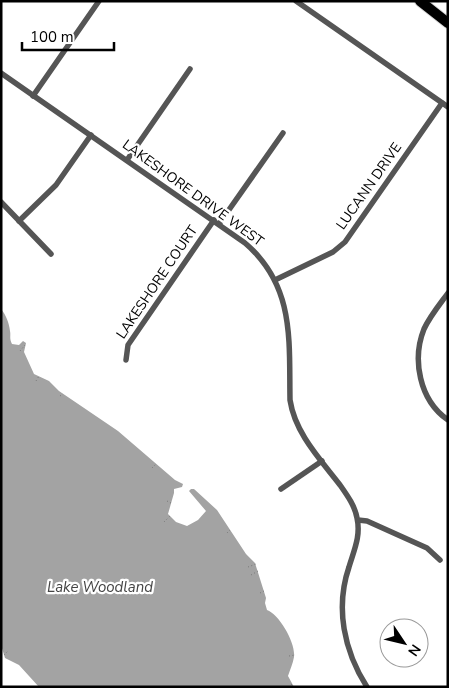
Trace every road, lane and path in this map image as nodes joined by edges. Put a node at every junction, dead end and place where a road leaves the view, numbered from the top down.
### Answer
1 (99, 1) edge
2 (296, 1) edge
3 (420, 1) edge
4 (448, 22) edge
5 (190, 69) dead end
6 (1, 73) edge
7 (34, 96) junction
8 (442, 103) junction
9 (448, 107) edge
10 (283, 133) dead end
11 (91, 135) junction
12 (127, 160) junction
13 (1, 202) edge
14 (20, 221) junction
15 (217, 222) junction
16 (51, 254) dead end
17 (276, 280) junction
18 (448, 292) edge
19 (25, 345) dead end
20 (20, 351) dead end
21 (126, 360) dead end
22 (39, 376) dead end
23 (36, 381) dead end
24 (63, 394) dead end
25 (60, 396) dead end
26 (448, 420) edge
27 (322, 460) junction
28 (156, 464) dead end
29 (152, 468) dead end
30 (281, 488) dead end
31 (167, 501) dead end
32 (171, 504) dead end
33 (170, 516) dead end
34 (358, 520) junction
35 (164, 522) dead end
36 (230, 530) dead end
37 (227, 533) dead end
38 (440, 560) dead end
39 (256, 564) dead end
40 (248, 567) dead end
41 (258, 570) dead end
42 (250, 574) dead end
43 (264, 591) dead end
44 (260, 593) dead end
45 (8, 651) dead end
46 (4, 655) dead end
47 (295, 655) dead end
48 (289, 656) dead end
49 (368, 687) edge

1 - 7 street
2 - 8 street
3 - 4 highway
5 - 12 street
6 - 7 street, LAKESHORE DRIVE WEST
7 - 11 street, LAKESHORE DRIVE WEST
8 - 9 street
8 - 17 street, LUCANN DRIVE
10 - 15 street, LAKESHORE COURT
11 - 12 street, LAKESHORE DRIVE WEST
11 - 14 street
12 - 15 street, LAKESHORE DRIVE WEST
13 - 14 street
14 - 16 street
15 - 17 street, LAKESHORE DRIVE WEST
15 - 21 street, LAKESHORE COURT
17 - 27 street, LAKESHORE DRIVE WEST
18 - 26 street
19 - 20 path
22 - 23 path
24 - 25 path
27 - 30 street
27 - 34 street, LAKESHORE DRIVE WEST
28 - 29 path
31 - 32 path
33 - 35 path
34 - 38 street
34 - 49 street, LAKESHORE DRIVE WEST
36 - 37 path
39 - 40 path
41 - 42 path
43 - 44 path
45 - 46 path
47 - 48 path

